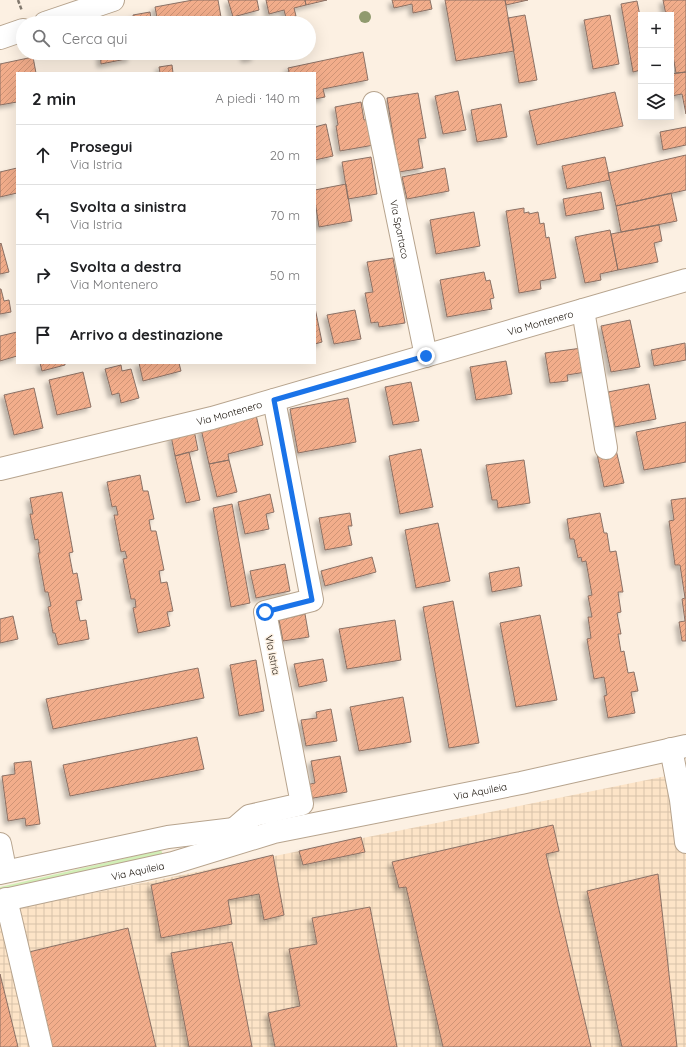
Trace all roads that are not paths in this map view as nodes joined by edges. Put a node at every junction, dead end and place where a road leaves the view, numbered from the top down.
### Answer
1 (113, 0) edge
2 (66, 16) edge
3 (16, 32) edge
4 (0, 38) edge
5 (374, 103) dead end
6 (686, 280) edge
7 (583, 310) junction
8 (426, 356) junction
9 (274, 400) junction
10 (606, 448) dead end
11 (0, 469) edge
12 (678, 748) edge
13 (234, 829) junction
14 (274, 832) junction
15 (686, 842) edge
16 (1, 859) edge
17 (3, 900) edge
18 (8, 943) edge
19 (41, 1047) edge

1 - 2 street
3 - 4 street
5 - 8 street, Via Spartaco
6 - 7 street, Via Montenero
7 - 8 street, Via Montenero
7 - 10 street
8 - 9 street, Via Montenero
9 - 11 street, Via Montenero
9 - 13 street, Via Istria
12 - 14 street, Via Aquileia
12 - 15 street
13 - 14 street, Via Aquileia
13 - 16 street, Via Aquileia
14 - 17 street, Via Aquileia
17 - 18 street
18 - 19 street

